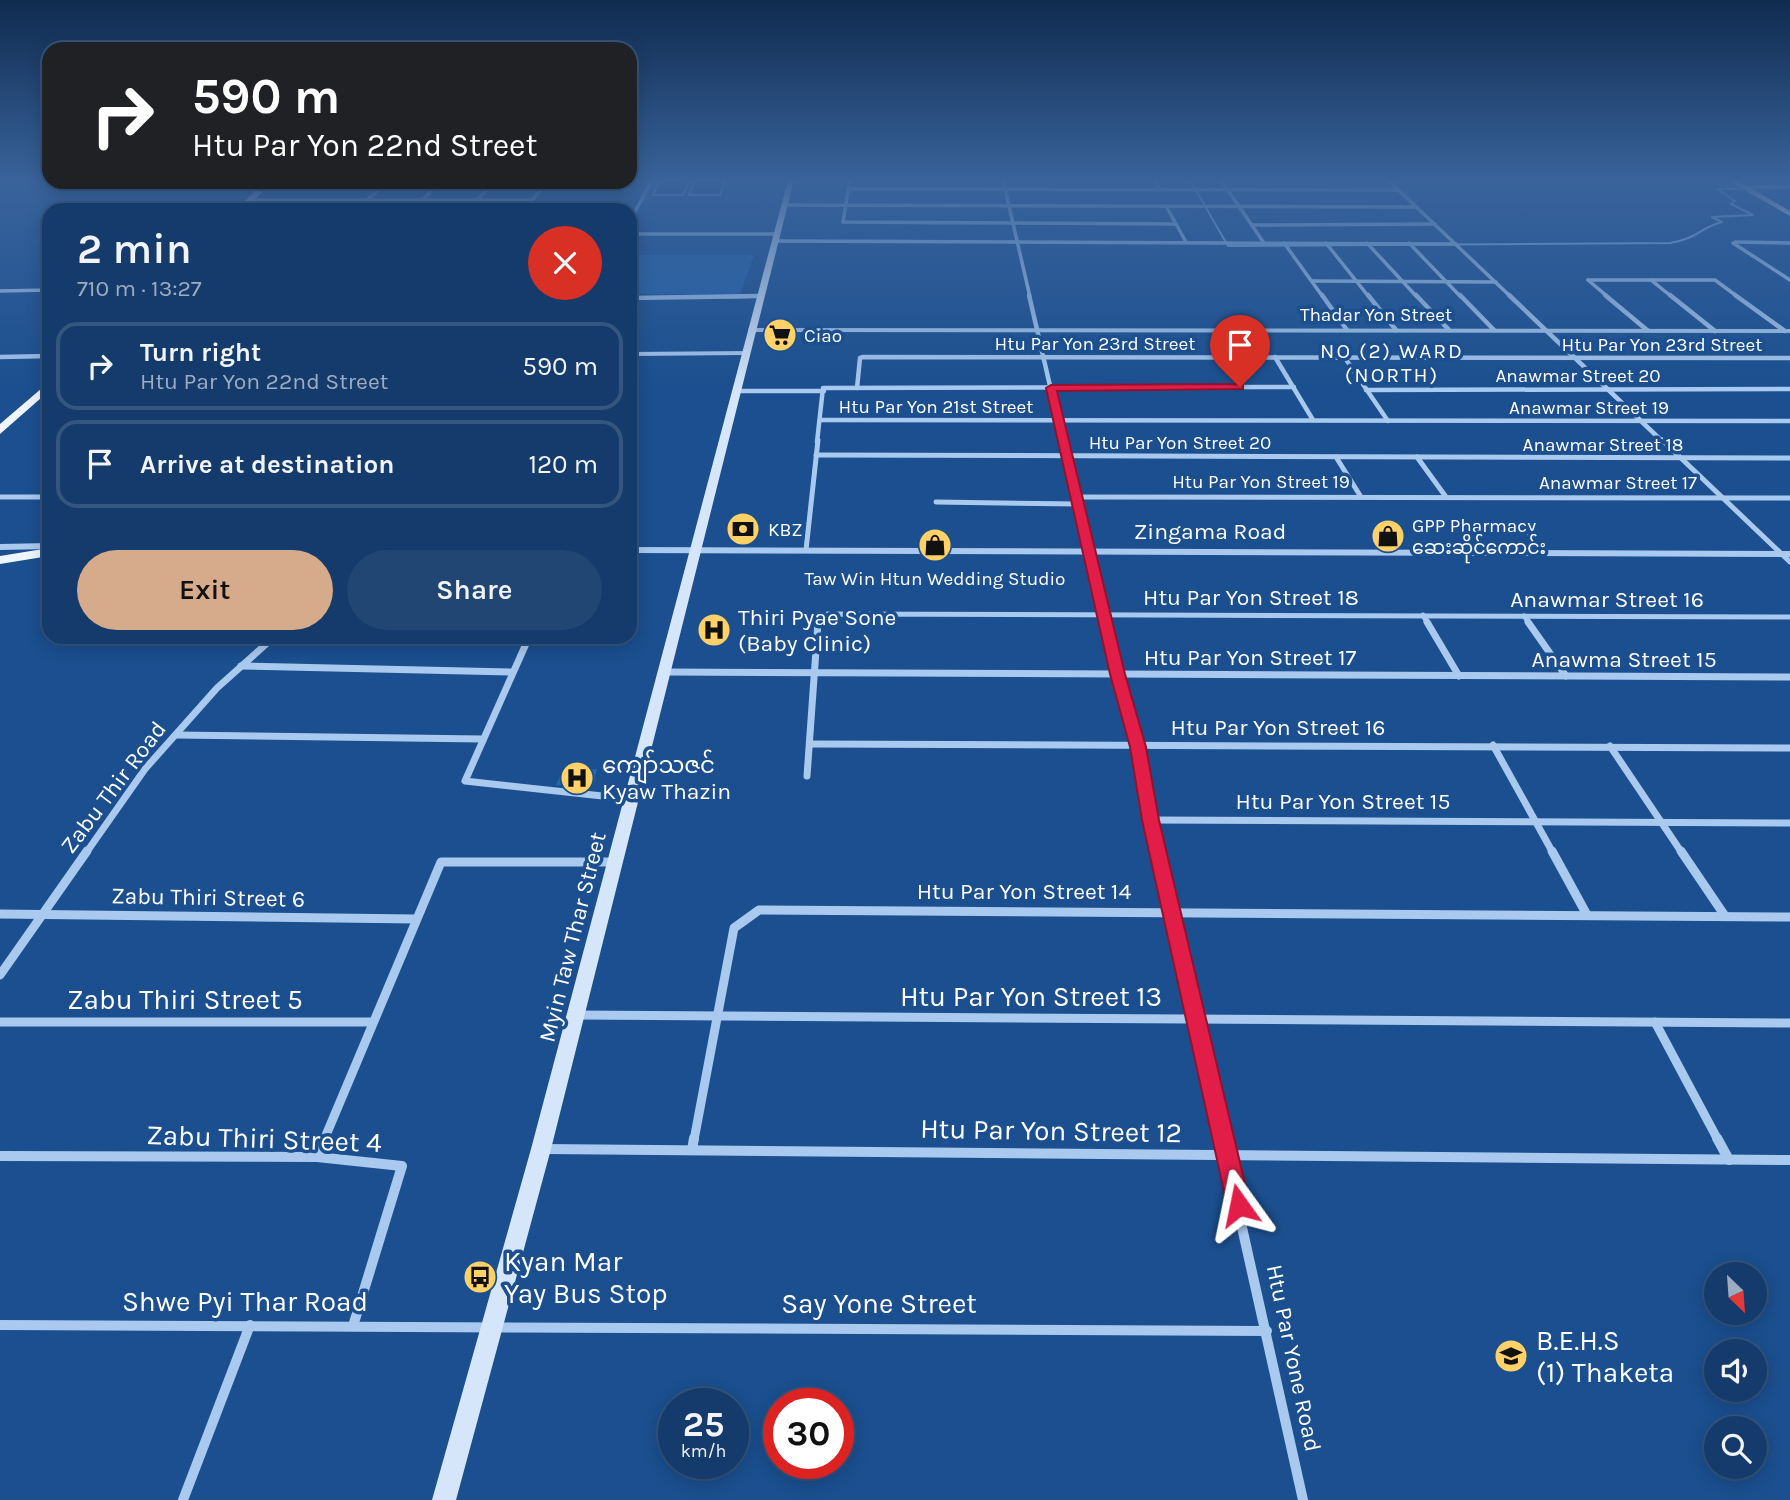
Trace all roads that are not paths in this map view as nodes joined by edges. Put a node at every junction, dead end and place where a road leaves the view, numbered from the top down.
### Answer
1 (772, 250) edge
2 (1020, 250) edge
3 (1289, 250) edge
4 (1332, 250) edge
5 (1374, 250) edge
6 (1416, 250) edge
7 (1462, 250) edge
8 (1744, 250) edge
9 (1650, 280) junction
10 (1790, 280) edge
11 (1312, 281) junction
12 (1357, 281) junction
13 (1405, 281) junction
14 (1447, 282) junction
15 (1497, 282) junction
16 (42, 290) edge
17 (0, 291) edge
18 (759, 296) junction
19 (637, 298) edge
20 (1038, 329) junction
21 (752, 330) junction
22 (1347, 330) junction
23 (1396, 330) junction
24 (1449, 330) junction
25 (1494, 330) junction
26 (1548, 330) junction
27 (1647, 330) junction
28 (1716, 331) junction
29 (1787, 331) edge
30 (745, 353) junction
31 (637, 354) edge
32 (42, 356) edge
33 (0, 357) edge
34 (1044, 357) junction
35 (1275, 357) junction
36 (1576, 357) junction
37 (1345, 358) junction
38 (1790, 358) edge
39 (1294, 387) junction
40 (857, 388) junction
41 (1051, 388) junction
42 (1609, 389) junction
43 (1790, 389) edge
44 (824, 390) junction
45 (1366, 390) junction
46 (42, 391) edge
47 (735, 391) junction
48 (820, 420) junction
49 (1059, 420) junction
50 (1313, 421) junction
51 (1388, 421) junction
52 (1643, 421) junction
53 (1790, 421) edge
54 (0, 430) edge
55 (816, 455) junction
56 (1067, 456) junction
57 (1336, 457) junction
58 (1417, 457) junction
59 (1681, 458) junction
60 (1790, 458) edge
61 (0, 497) edge
62 (42, 497) edge
63 (1361, 497) junction
64 (1446, 497) junction
65 (1723, 498) junction
66 (1790, 498) edge
67 (1077, 500) junction
68 (936, 502) dead end
69 (42, 546) edge
70 (0, 547) edge
71 (637, 550) edge
72 (694, 550) junction
73 (806, 550) junction
74 (1088, 550) junction
75 (42, 553) edge
76 (1788, 557) edge
77 (0, 560) edge
78 (1103, 614) junction
79 (1423, 615) junction
80 (1524, 616) junction
81 (1790, 617) edge
82 (266, 644) edge
83 (526, 644) edge
84 (241, 666) junction
85 (512, 672) junction
86 (663, 672) junction
87 (814, 673) junction
88 (1117, 674) junction
89 (1459, 676) junction
90 (1566, 676) junction
91 (1790, 677) edge
92 (176, 734) junction
93 (482, 739) junction
94 (811, 744) junction
95 (1493, 745) junction
96 (1610, 746) junction
97 (1138, 747) junction
98 (1790, 748) edge
99 (807, 776) dead end
100 (630, 799) junction
101 (1150, 820) junction
102 (1536, 822) junction
103 (1662, 823) junction
104 (1790, 823) edge
105 (614, 862) junction
106 (1172, 911) junction
107 (0, 914) edge
108 (45, 914) junction
109 (1587, 915) junction
110 (1725, 916) junction
111 (1790, 917) edge
112 (416, 919) junction
113 (0, 975) edge
114 (575, 1015) junction
115 (717, 1017) junction
116 (1197, 1020) junction
117 (0, 1022) edge
118 (371, 1022) junction
119 (1655, 1022) junction
120 (1790, 1023) edge
121 (541, 1149) junction
122 (692, 1150) junction
123 (1228, 1155) junction
124 (0, 1156) edge
125 (317, 1157) junction
126 (1729, 1160) junction
127 (1790, 1160) edge
128 (0, 1325) edge
129 (250, 1325) junction
130 (491, 1325) junction
131 (353, 1326) junction
132 (1266, 1331) junction
133 (183, 1500) edge
134 (444, 1500) edge
135 (1303, 1500) edge

1 - 18 main road, Myin Taw Thar Street
2 - 20 street, Htu Par Yone Road
3 - 11 street
4 - 12 street
5 - 13 street
6 - 14 street
7 - 15 street
8 - 10 street
9 - 27 street
9 - 28 street
9 - 29 street
11 - 12 street
11 - 22 street
12 - 13 street
12 - 23 street
13 - 14 street
13 - 24 street
14 - 15 street
14 - 25 street
15 - 26 street
16 - 17 street
18 - 19 street
18 - 21 main road, Myin Taw Thar Street
20 - 21 street, Thadar Yon Street
20 - 22 street, Thadar Yon Street
20 - 34 street, Htu Par Yone Road
21 - 30 main road, Myin Taw Thar Street
22 - 23 street, Thadar Yon Street
23 - 24 street, Thadar Yon Street
24 - 25 street, Thadar Yon Street
25 - 26 street, Thadar Yon Street
26 - 27 street, Thadar Yon Street
26 - 36 street
27 - 28 street, Thadar Yon Street
28 - 29 street, Thadar Yon Street
30 - 31 street
30 - 47 main road, Myin Taw Thar Street
32 - 33 street
34 - 35 street, Htu Par Yon 23rd Street
34 - 40 street, Htu Par Yon 23rd Street
34 - 41 street, Htu Par Yone Road
35 - 37 street, Htu Par Yon 23rd Street
35 - 39 street
36 - 37 street, Htu Par Yon 23rd Street
36 - 38 street, Htu Par Yon 23rd Street
36 - 42 street
37 - 45 street
39 - 41 street
39 - 50 street
40 - 41 street
40 - 44 street
41 - 49 street, Htu Par Yone Road
42 - 43 street, Anawmar Street 20
42 - 45 street, Anawmar Street 20
42 - 52 street
44 - 47 street
44 - 48 street
45 - 51 street
46 - 54 main road
47 - 72 main road, Myin Taw Thar Street
48 - 49 street, Htu Par Yon 21st Street
48 - 55 street
49 - 50 street, Htu Par Yon 21st Street
49 - 56 street, Htu Par Yone Road
50 - 51 street, Htu Par Yon 21st Street
51 - 52 street, Anawmar Street 19
52 - 53 street, Anawmar Street 19
52 - 59 street
55 - 56 street, Htu Par Yon Street 20
55 - 73 street
56 - 57 street, Htu Par Yon Street 20
56 - 67 street, Htu Par Yone Road
57 - 58 street, Htu Par Yon Street 20
57 - 63 street
58 - 59 street, Anawmar Street 18
58 - 64 street
59 - 60 street, Anawmar Street 18
59 - 65 street
61 - 62 street
63 - 64 street, Htu Par Yon Street 19
63 - 67 street, Htu Par Yon Street 19
64 - 65 street, Anawmar Street 17
65 - 66 street, Anawmar Street 17
65 - 76 street
67 - 68 street, Htu Par Yon Street 19
67 - 74 street, Htu Par Yone Road
69 - 70 street
71 - 72 street, Zingama Road
72 - 73 street, Zingama Road
72 - 86 main road, Myin Taw Thar Street
73 - 74 street, Zingama Road
74 - 76 street, Zingama Road
74 - 78 street, Htu Par Yone Road
75 - 77 main road
78 - 79 street, Htu Par Yon Street 18
78 - 87 street, Htu Par Yon Street 18
78 - 88 street, Htu Par Yone Road
79 - 80 street, Anawmar Street 16
79 - 89 street
80 - 81 street, Anawmar Street 16
80 - 90 street
82 - 84 street, Zabu Thir Road
83 - 85 street
84 - 85 street
84 - 92 street, Zabu Thir Road
85 - 93 street
86 - 87 street, Htu Par Yon Street 17
86 - 100 main road, Myin Taw Thar Street
87 - 88 street, Htu Par Yon Street 17
87 - 94 street
88 - 89 street, Htu Par Yon Street 17
88 - 97 street, Htu Par Yone Road
89 - 90 street, Anawma Street 15
90 - 91 street, Anawma Street 15
92 - 93 street
92 - 108 street, Zabu Thir Road
93 - 100 street
94 - 97 street, Htu Par Yon Street 16
94 - 99 street
95 - 96 street, Htu Par Yon Street 16
95 - 97 street, Htu Par Yon Street 16
95 - 102 street
96 - 98 street, Htu Par Yon Street 16
96 - 103 street
97 - 101 street, Htu Par Yone Road
100 - 105 main road, Myin Taw Thar Street
101 - 102 street, Htu Par Yon Street 15
101 - 106 street, Htu Par Yone Road
102 - 103 street, Htu Par Yon Street 15
102 - 109 street
103 - 104 street, Htu Par Yon Street 15
103 - 110 street
105 - 112 street
105 - 114 main road, Myin Taw Thar Street
106 - 109 street, Htu Par Yon Street 14
106 - 115 street, Htu Par Yon Street 14
106 - 116 street, Htu Par Yone Road
107 - 108 street, Zabu Thiri Street 6
108 - 112 street, Zabu Thiri Street 6
108 - 113 street, Zabu Thir Road
109 - 110 street, Htu Par Yon Street 14
110 - 111 street, Htu Par Yon Street 14
112 - 118 street
114 - 115 street, Htu Par Yon Street 13
114 - 121 main road, Myin Taw Thar Street
115 - 116 street, Htu Par Yon Street 13
115 - 122 street, Htu Par Yon Street 14
116 - 119 street, Htu Par Yon Street 13
116 - 123 street, Htu Par Yone Road
117 - 118 street, Zabu Thiri Street 5
118 - 125 street
119 - 120 street, Htu Par Yon Street 13
119 - 126 street
121 - 122 street, Htu Par Yon Street 12
121 - 130 main road, Myin Taw Thar Street
122 - 123 street, Htu Par Yon Street 12
123 - 126 street, Htu Par Yon Street 12
123 - 132 street, Htu Par Yone Road
124 - 125 street, Zabu Thiri Street 4
125 - 131 street, Zabu Thiri Street 4
126 - 127 street, Htu Par Yon Street 12
128 - 129 street, Shwe Pyi Thar Road
129 - 131 street, Shwe Pyi Thar Road
129 - 133 street
130 - 131 street, Shwe Pyi Thar Road
130 - 132 street, Say Yone Street
130 - 134 main road, Myin Taw Thar Street
132 - 135 street, Htu Par Yone Road

